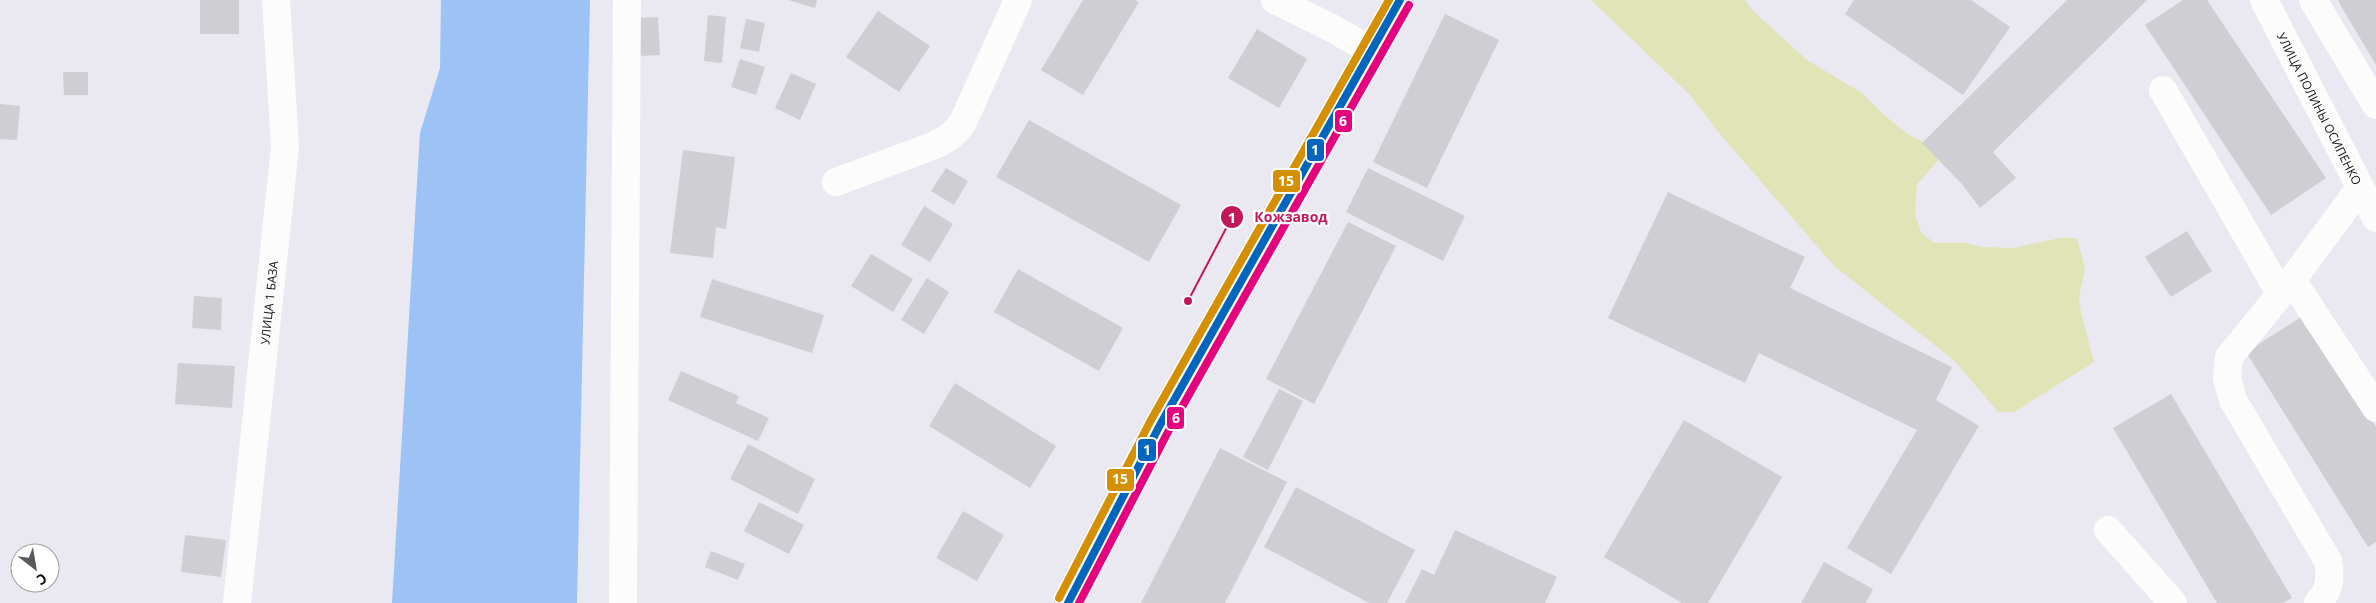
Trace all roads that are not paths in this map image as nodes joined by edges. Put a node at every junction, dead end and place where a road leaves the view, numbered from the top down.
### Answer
1 (276, 0) edge
2 (627, 0) edge
3 (1018, 0) edge
4 (1274, 0) edge
5 (1400, 0) edge
6 (2264, 0) edge
7 (2313, 0) edge
8 (1372, 51) junction
9 (2163, 90) dead end
10 (2376, 105) edge
11 (836, 182) dead end
12 (2360, 188) junction
13 (2376, 218) edge
14 (2286, 287) junction
15 (2376, 408) edge
16 (2108, 530) dead end
17 (2157, 597) edge
18 (237, 603) edge
19 (623, 603) edge
20 (1068, 603) edge
21 (2318, 603) edge

1 - 18 street, УЛИЦА 1 БАЗА
2 - 19 street
3 - 11 street
4 - 8 street
5 - 8 main road
6 - 12 street, УЛИЦА ПОЛИНЫ ОСИПЕНКО
7 - 10 street
8 - 20 main road
9 - 14 street
12 - 13 street, УЛИЦА ПОЛИНЫ ОСИПЕНКО
12 - 14 street
14 - 15 street
14 - 21 street
16 - 17 street

